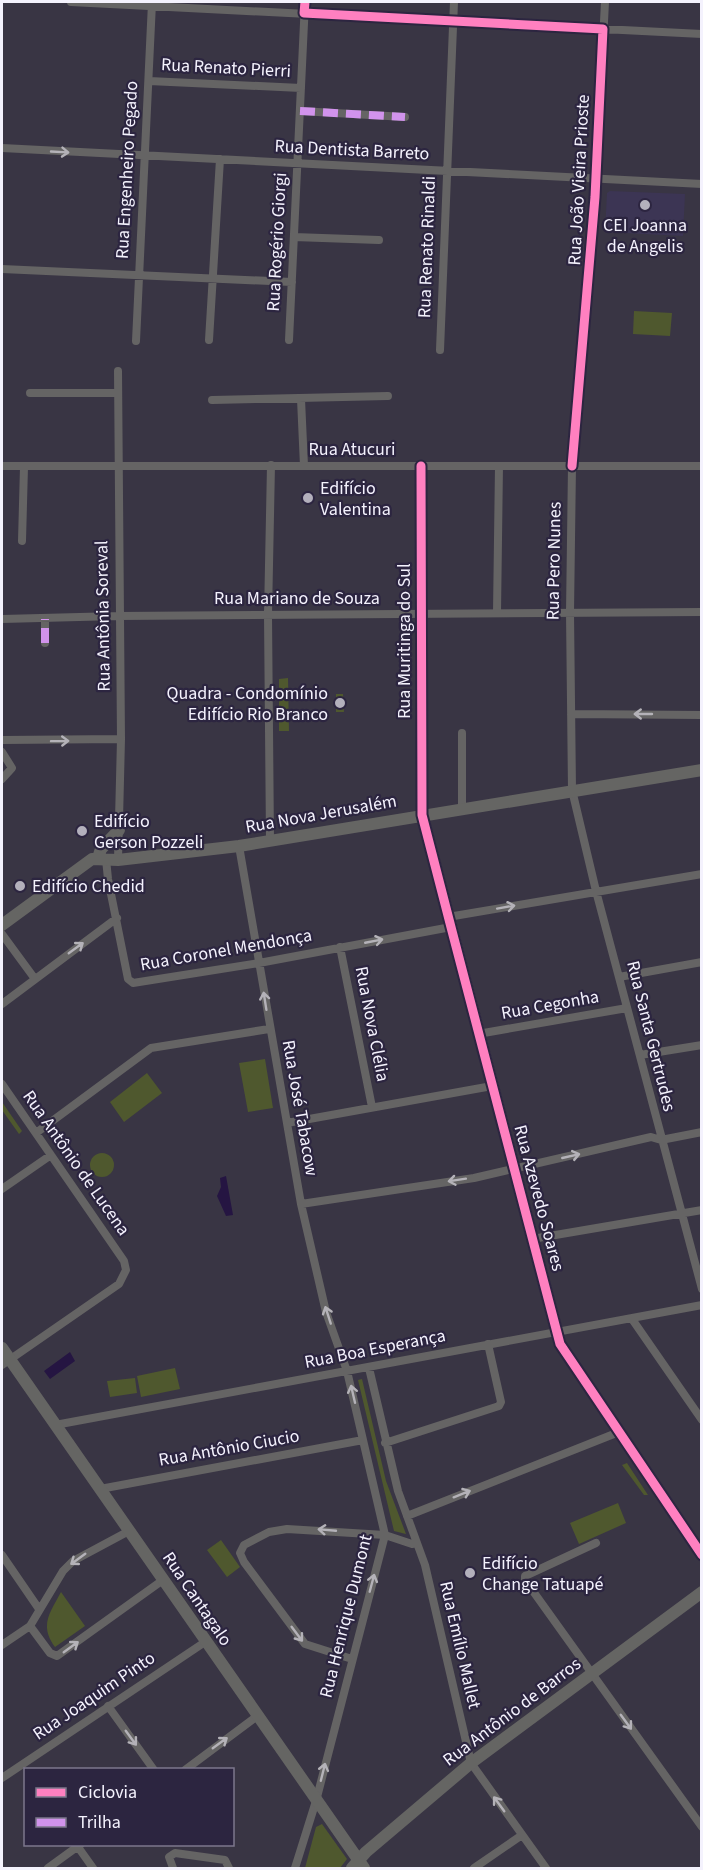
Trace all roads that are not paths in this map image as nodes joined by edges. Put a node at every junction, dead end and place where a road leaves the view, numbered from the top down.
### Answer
1 (71, 2) edge
2 (305, 2) edge
3 (454, 2) edge
4 (605, 2) edge
5 (152, 4) edge
6 (304, 13) junction
7 (453, 21) junction
8 (603, 29) junction
9 (702, 34) edge
10 (149, 81) junction
11 (301, 88) junction
12 (300, 111) junction
13 (405, 117) dead end
14 (2, 148) edge
15 (145, 157) junction
16 (220, 159) junction
17 (297, 162) junction
18 (446, 172) junction
19 (597, 179) junction
20 (702, 184) edge
21 (294, 237) junction
22 (379, 240) dead end
23 (2, 269) edge
24 (138, 274) junction
25 (214, 277) junction
26 (292, 282) junction
27 (585, 334) joint
28 (209, 340) dead end
29 (289, 340) dead end
30 (136, 341) dead end
31 (440, 350) dead end
32 (118, 371) dead end
33 (30, 393) dead end
34 (118, 393) junction
35 (388, 396) dead end
36 (301, 399) junction
37 (212, 400) dead end
38 (271, 465) junction
39 (304, 465) junction
40 (2, 466) edge
41 (119, 466) junction
42 (421, 466) junction
43 (498, 466) junction
44 (572, 466) junction
45 (702, 466) edge
46 (24, 467) junction
47 (22, 541) dead end
48 (702, 612) edge
49 (496, 613) junction
50 (570, 613) junction
51 (420, 614) junction
52 (268, 615) junction
53 (118, 616) junction
54 (45, 619) junction
55 (2, 620) edge
56 (45, 643) dead end
57 (571, 714) junction
58 (702, 715) edge
59 (462, 733) dead end
60 (121, 739) junction
61 (2, 740) edge
62 (2, 752) edge
63 (702, 770) edge
64 (2, 779) edge
65 (572, 790) junction
66 (462, 809) junction
67 (422, 815) junction
68 (119, 830) junction
69 (270, 841) junction
70 (239, 846) junction
71 (108, 859) junction
72 (702, 874) edge
73 (596, 891) junction
74 (117, 918) junction
75 (449, 922) junction
76 (2, 925) edge
77 (2, 934) edge
78 (340, 947) junction
79 (702, 962) edge
80 (259, 963) junction
81 (620, 977) junction
82 (35, 979) junction
83 (2, 1004) edge
84 (627, 1008) junction
85 (269, 1029) junction
86 (478, 1034) junction
87 (702, 1045) edge
88 (640, 1055) junction
89 (2, 1084) edge
90 (492, 1086) junction
91 (372, 1107) junction
92 (287, 1123) junction
93 (702, 1131) edge
94 (36, 1133) junction
95 (661, 1140) junction
96 (51, 1155) junction
97 (514, 1169) junction
98 (2, 1189) edge
99 (301, 1204) junction
100 (702, 1210) edge
101 (680, 1214) junction
102 (532, 1239) junction
103 (702, 1289) edge
104 (702, 1305) edge
105 (632, 1319) junction
106 (556, 1331) junction
107 (488, 1344) junction
108 (2, 1348) edge
109 (6, 1363) edge
110 (369, 1368) junction
111 (347, 1371) junction
112 (702, 1420) edge
113 (55, 1425) junction
114 (619, 1432) junction
115 (363, 1440) junction
116 (385, 1443) junction
117 (100, 1489) junction
118 (407, 1516) junction
119 (129, 1531) junction
120 (385, 1535) junction
121 (417, 1543) junction
122 (596, 1543) dead end
123 (2, 1555) edge
124 (702, 1555) edge
125 (163, 1580) junction
126 (702, 1592) edge
127 (39, 1610) junction
128 (30, 1626) junction
129 (204, 1642) junction
130 (2, 1645) edge
131 (352, 1659) junction
132 (591, 1675) junction
133 (108, 1706) junction
134 (256, 1717) junction
135 (471, 1763) junction
136 (153, 1768) edge
137 (188, 1768) edge
138 (2, 1778) edge
139 (316, 1801) junction
140 (702, 1827) edge
141 (522, 1835) junction
142 (80, 1846) edge
143 (358, 1866) edge
144 (48, 1869) edge
145 (93, 1869) edge
146 (173, 1869) edge
147 (229, 1869) edge
148 (295, 1869) edge
149 (474, 1869) edge
150 (546, 1869) edge

1 - 5 street
2 - 6 street, Rua Rogério Giorgi
3 - 7 street, Rua Renato Rinaldi
4 - 8 street, Rua João Vieira Prioste
5 - 6 street
5 - 10 street, Rua Engenheiro Pegado
6 - 7 street
6 - 11 street, Rua Rogério Giorgi
7 - 8 street
7 - 18 street, Rua Renato Rinaldi
8 - 9 street
8 - 19 street, Rua João Vieira Prioste
10 - 11 street, Rua Renato Pierri
10 - 15 street, Rua Engenheiro Pegado
11 - 12 street, Rua Rogério Giorgi
12 - 13 street
12 - 17 street, Rua Rogério Giorgi
14 -> 15 street, Rua Dentista Barreto
15 - 16 street, Rua Dentista Barreto
15 - 24 street, Rua Engenheiro Pegado
16 - 17 street, Rua Dentista Barreto
16 - 25 street
17 - 18 street, Rua Dentista Barreto
17 - 21 street, Rua Rogério Giorgi
18 - 19 street, Rua Dentista Barreto
18 - 31 street, Rua Renato Rinaldi
19 - 20 street, Rua Dentista Barreto
19 - 27 street, Rua João Vieira Prioste
21 - 22 street
21 - 26 street, Rua Rogério Giorgi
23 - 24 street
24 - 25 street
24 - 30 street, Rua Engenheiro Pegado
25 - 26 street
25 - 28 street
26 - 29 street, Rua Rogério Giorgi
27 - 44 street, Rua Pero Nunes
32 - 34 street, Rua Antônia Soreval
33 - 34 street
34 - 41 street, Rua Antônia Soreval
35 - 36 street
36 - 37 street
36 - 39 street
38 - 39 street, Rua Atucuri
38 - 41 street, Rua Atucuri
38 - 52 street
39 - 42 street, Rua Atucuri
40 - 46 street, Rua Atucuri
41 - 46 street, Rua Atucuri
41 - 53 street, Rua Antônia Soreval
42 - 43 street, Rua Atucuri
42 - 51 street, Rua Muritinga do Sul
43 - 44 street, Rua Atucuri
43 - 49 street
44 - 45 street, Rua Atucuri
44 - 50 street, Rua Pero Nunes
46 - 47 street
48 - 50 street, Rua Mariano de Souza
49 - 50 street, Rua Mariano de Souza
49 - 51 street, Rua Mariano de Souza
50 - 57 street, Rua Pero Nunes
51 - 52 street, Rua Mariano de Souza
51 - 67 street, Rua Muritinga do Sul
52 - 53 street, Rua Mariano de Souza
52 - 69 street
53 - 54 street, Rua Mariano de Souza
53 - 60 street, Rua Antônia Soreval
54 - 55 street, Rua Mariano de Souza
54 - 56 street
58 -> 57 street
57 - 65 street, Rua Pero Nunes
59 - 66 street
61 -> 60 street
60 - 68 street, Rua Antônia Soreval
62 - 64 street
63 - 65 street, Rua Nova Jerusalém
65 - 66 street, Rua Nova Jerusalém
65 - 73 street, Rua Santa Gertrudes
66 - 67 street, Rua Nova Jerusalém
67 - 69 street, Rua Nova Jerusalém
67 - 75 street, Rua Azevedo Soares
68 - 71 street, Rua Antônia Soreval
68 - 71 street
69 - 70 street, Rua Nova Jerusalém
70 - 71 street, Rua Nova Jerusalém
70 - 80 street, Rua José Tabacow
71 - 74 street, Rua Coronel Mendonça
71 - 76 street, Rua Nova Jerusalém
72 - 73 street, Rua Coronel Mendonça
75 -> 73 street, Rua Coronel Mendonça
73 - 81 street, Rua Santa Gertrudes
74 - 80 street, Rua Coronel Mendonça
82 -> 74 street
78 -> 75 street, Rua Coronel Mendonça
75 - 86 street, Rua Azevedo Soares
77 - 82 street
78 - 80 street, Rua Coronel Mendonça
78 - 91 street, Rua Nova Clélia
79 - 81 street
85 -> 80 street, Rua José Tabacow
81 - 84 street, Rua Santa Gertrudes
82 - 83 street
84 - 86 street, Rua Cegonha
84 - 88 street, Rua Santa Gertrudes
85 - 92 street, Rua José Tabacow
85 - 94 street
86 - 90 street, Rua Azevedo Soares
87 - 88 street
88 - 95 street, Rua Santa Gertrudes
89 - 94 street, Rua Antônio de Lucena
90 - 91 street
90 - 97 street, Rua Azevedo Soares
91 - 92 street
92 - 99 street, Rua José Tabacow
93 - 95 street
94 - 96 street, Rua Antônio de Lucena
97 -> 95 street
95 - 101 street, Rua Santa Gertrudes
96 - 98 street
96 - 109 street, Rua Antônio de Lucena
97 -> 99 street
97 - 102 street, Rua Azevedo Soares
111 -> 99 street, Rua José Tabacow
100 - 101 street
101 - 102 street
101 - 103 street, Rua Santa Gertrudes
102 - 106 street, Rua Azevedo Soares
104 - 105 street, Rua Boa Esperança
105 - 106 street, Rua Boa Esperança
105 - 112 street
106 - 107 street, Rua Boa Esperança
106 - 114 street, Rua Azevedo Soares
107 - 110 street, Rua Boa Esperança
107 - 116 street
108 - 109 street, Rua Cantagalo
109 - 113 street, Rua Cantagalo
110 - 111 street, Rua Boa Esperança
110 - 116 street
111 - 113 street, Rua Boa Esperança
115 -> 111 street, Rua Henrique Dumont
113 - 117 street, Rua Cantagalo
118 -> 114 street
114 - 124 street, Rua Azevedo Soares
115 - 117 street, Rua Antônio Ciucio
115 - 120 street, Rua Henrique Dumont
116 - 118 street
117 - 119 street, Rua Cantagalo
118 - 121 street, Rua Emílio Mallet
119 - 125 street, Rua Cantagalo
119 -> 127 street
120 - 121 street
131 -> 120 street, Rua Henrique Dumont
120 -> 131 street
121 - 135 street, Rua Emílio Mallet
122 - 132 street
123 - 127 street
128 -> 125 street
125 - 129 street, Rua Cantagalo
126 - 132 street, Rua Antônio de Barros
127 - 128 street
128 - 130 street
129 - 133 street, Rua Joaquim Pinto
129 - 134 street, Rua Cantagalo
139 -> 131 street, Rua Henrique Dumont
132 - 135 street, Rua Antônio de Barros
132 -> 140 street
133 -> 136 street
133 - 138 street, Rua Joaquim Pinto
137 -> 134 street
134 - 139 street, Rua Cantagalo
141 -> 135 street, Rua Emílio Mallet
135 - 143 street, Rua Antônio de Barros
139 - 143 street, Rua Cantagalo
139 - 148 street, Rua Henrique Dumont
141 - 149 street
141 - 150 street, Rua Emílio Mallet
142 - 144 street
142 - 145 street
146 - 147 street

